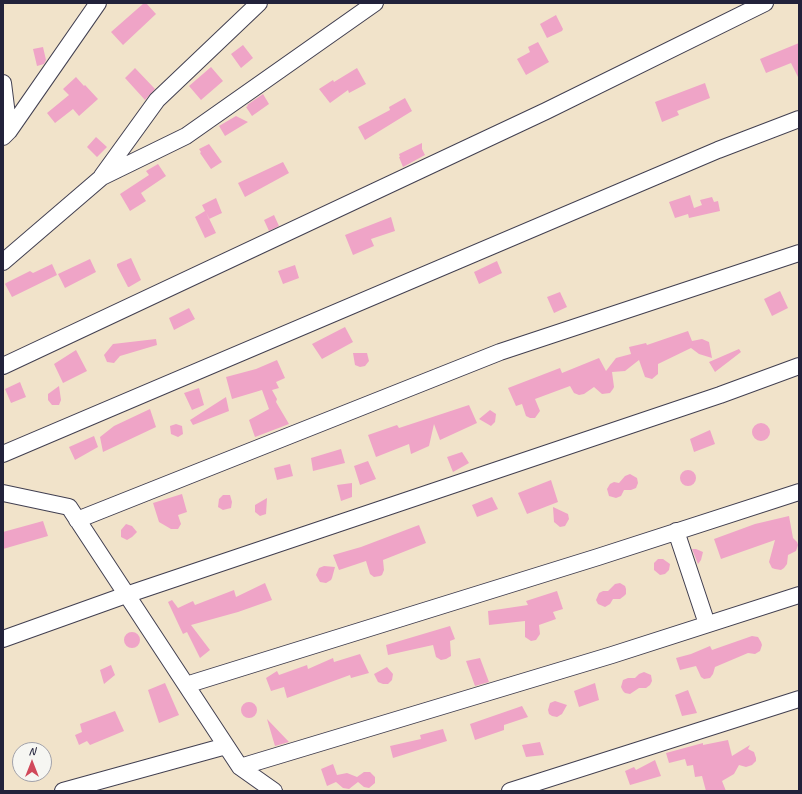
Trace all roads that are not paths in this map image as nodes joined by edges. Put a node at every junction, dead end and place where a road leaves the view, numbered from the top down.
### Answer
1 (98, 3) edge
2 (259, 3) edge
3 (375, 3) edge
4 (764, 3) edge
5 (3, 83) edge
6 (799, 119) edge
7 (6, 134) edge
8 (102, 177) junction
9 (799, 253) edge
10 (3, 262) edge
11 (3, 366) edge
12 (799, 366) edge
13 (3, 454) edge
14 (799, 492) edge
15 (3, 493) edge
16 (77, 520) junction
17 (676, 531) junction
18 (126, 595) junction
19 (799, 595) edge
20 (707, 624) junction
21 (3, 639) edge
22 (186, 685) junction
23 (799, 699) edge
24 (226, 746) junction
25 (240, 767) junction
26 (63, 791) edge
27 (274, 791) edge
28 (510, 791) edge

1 - 7 street
2 - 8 street
3 - 8 street
4 - 11 street
5 - 7 street
6 - 13 street
8 - 10 street
9 - 16 street
12 - 18 street
14 - 17 street
15 - 16 street
16 - 18 street
17 - 20 street
17 - 22 street
18 - 21 street
18 - 22 street
19 - 20 street
20 - 25 street
22 - 24 street
23 - 28 street
24 - 25 street
24 - 26 street
25 - 27 street

